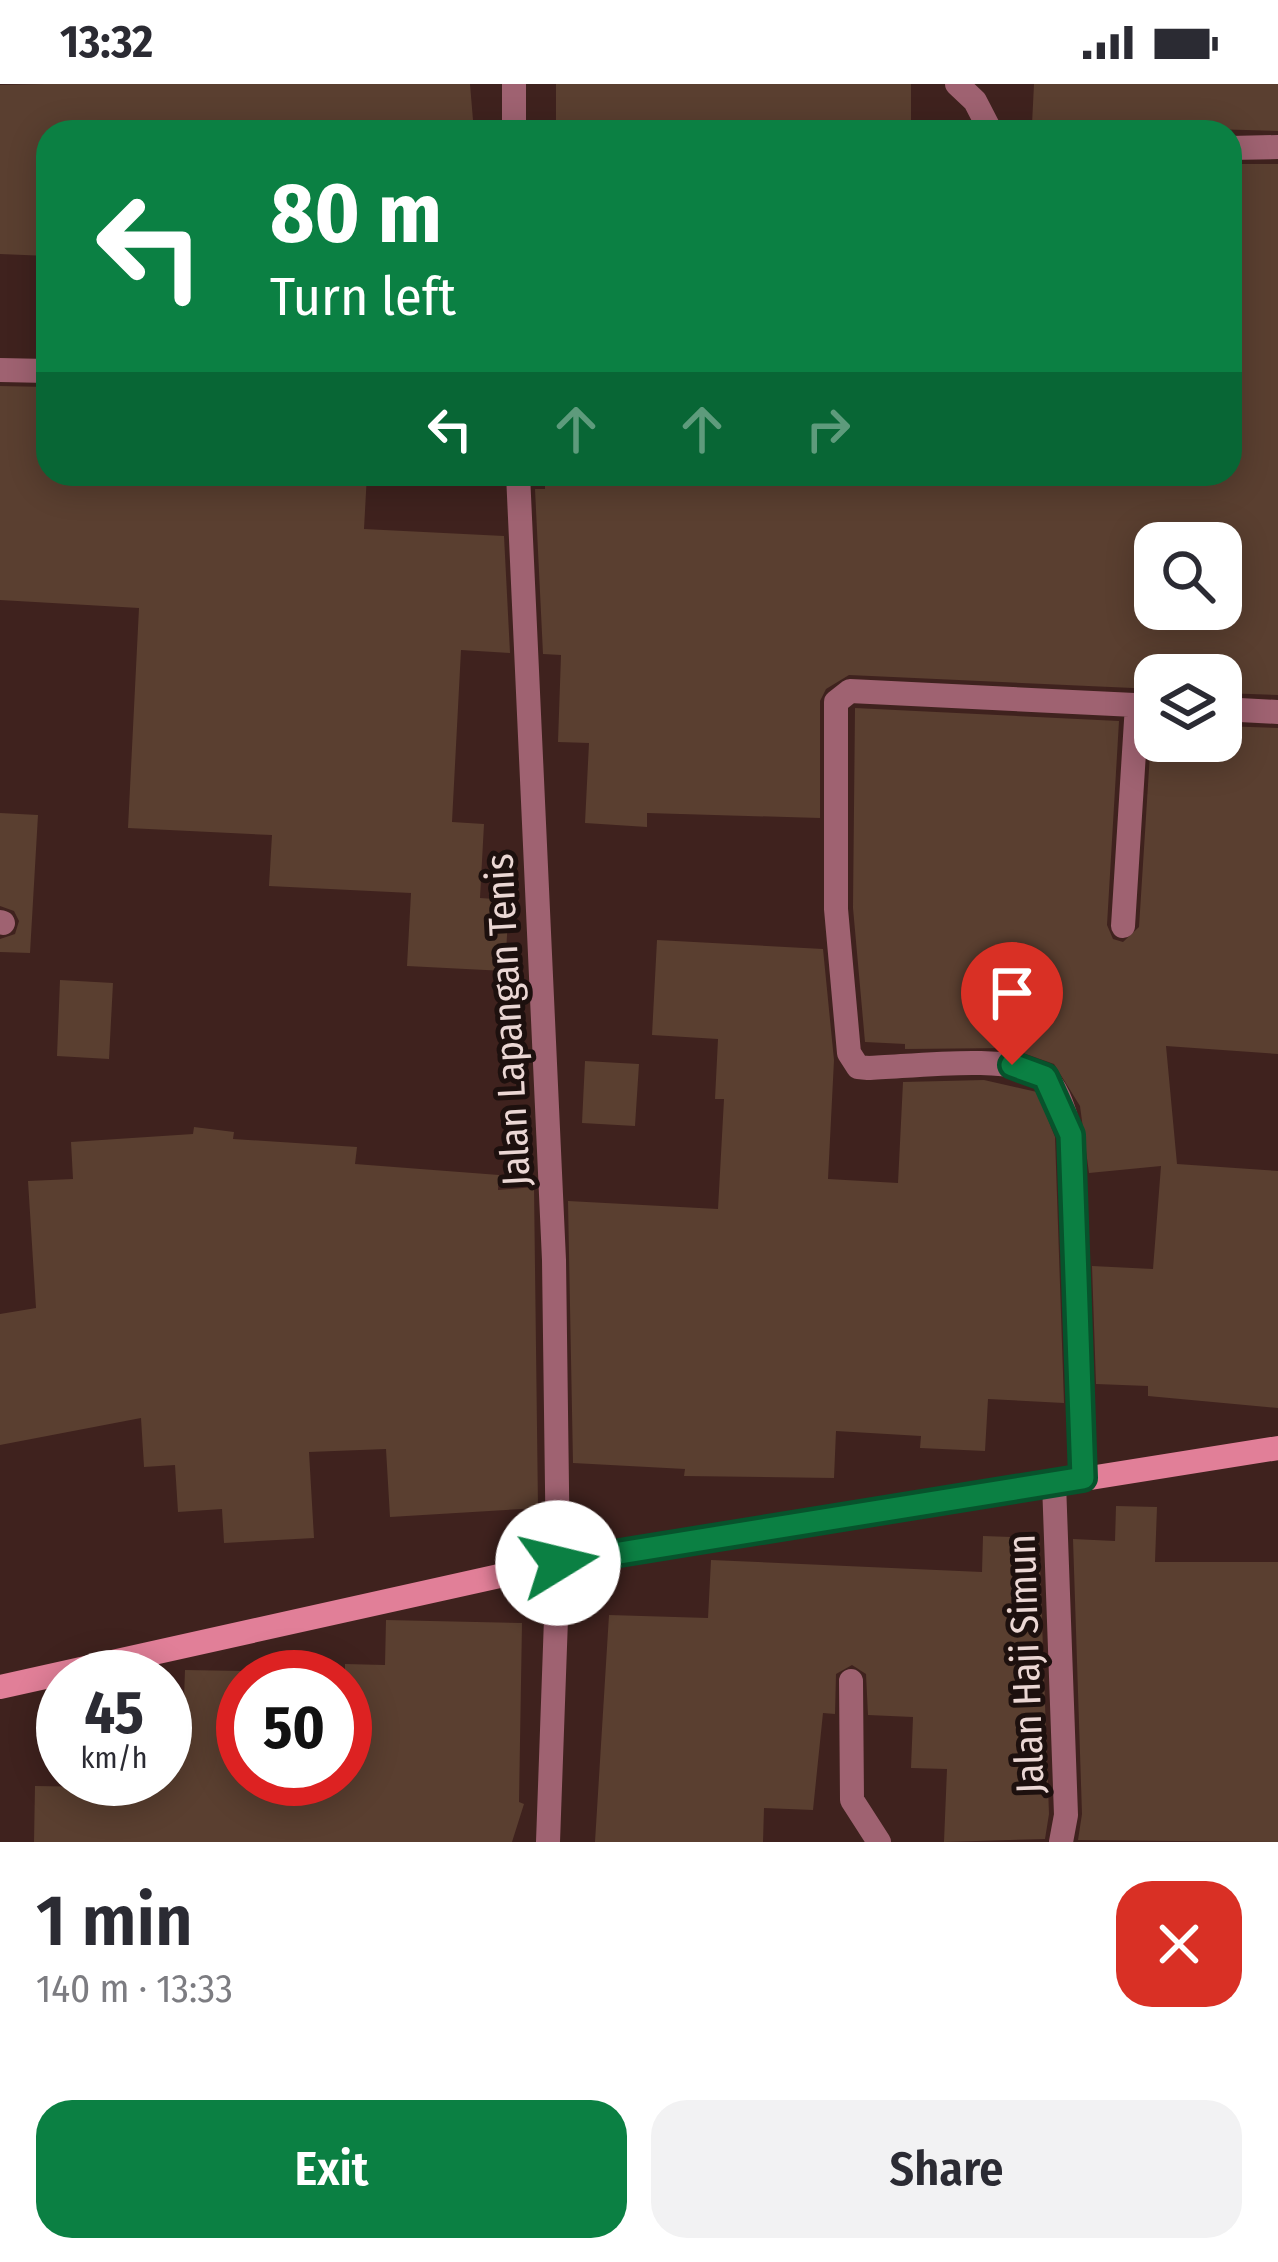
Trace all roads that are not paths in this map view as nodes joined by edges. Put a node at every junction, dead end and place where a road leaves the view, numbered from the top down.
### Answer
1 (514, 84) edge
2 (956, 84) edge
3 (514, 120) edge
4 (985, 120) edge
5 (1278, 147) edge
6 (1242, 148) edge
7 (0, 370) edge
8 (36, 371) edge
9 (519, 486) edge
10 (1134, 705) edge
11 (1242, 710) edge
12 (1278, 712) edge
13 (1140, 762) edge
14 (1123, 926) dead end
15 (1278, 1448) edge
16 (1083, 1478) junction
17 (1054, 1483) junction
18 (558, 1563) junction
19 (851, 1681) dead end
20 (0, 1688) edge
21 (548, 1842) edge
22 (879, 1842) edge
23 (1061, 1842) edge

1 - 3 street
2 - 4 street
5 - 6 street
7 - 8 street
9 - 18 street, Jalan Lapangan Tenis
10 - 16 street
11 - 12 street
13 - 14 street
15 - 16 main road
16 - 17 main road
17 - 18 main road
17 - 23 street, Jalan Haji Simun
18 - 20 main road
18 - 21 street, Jalan Lapangan Tenis
19 - 22 street

